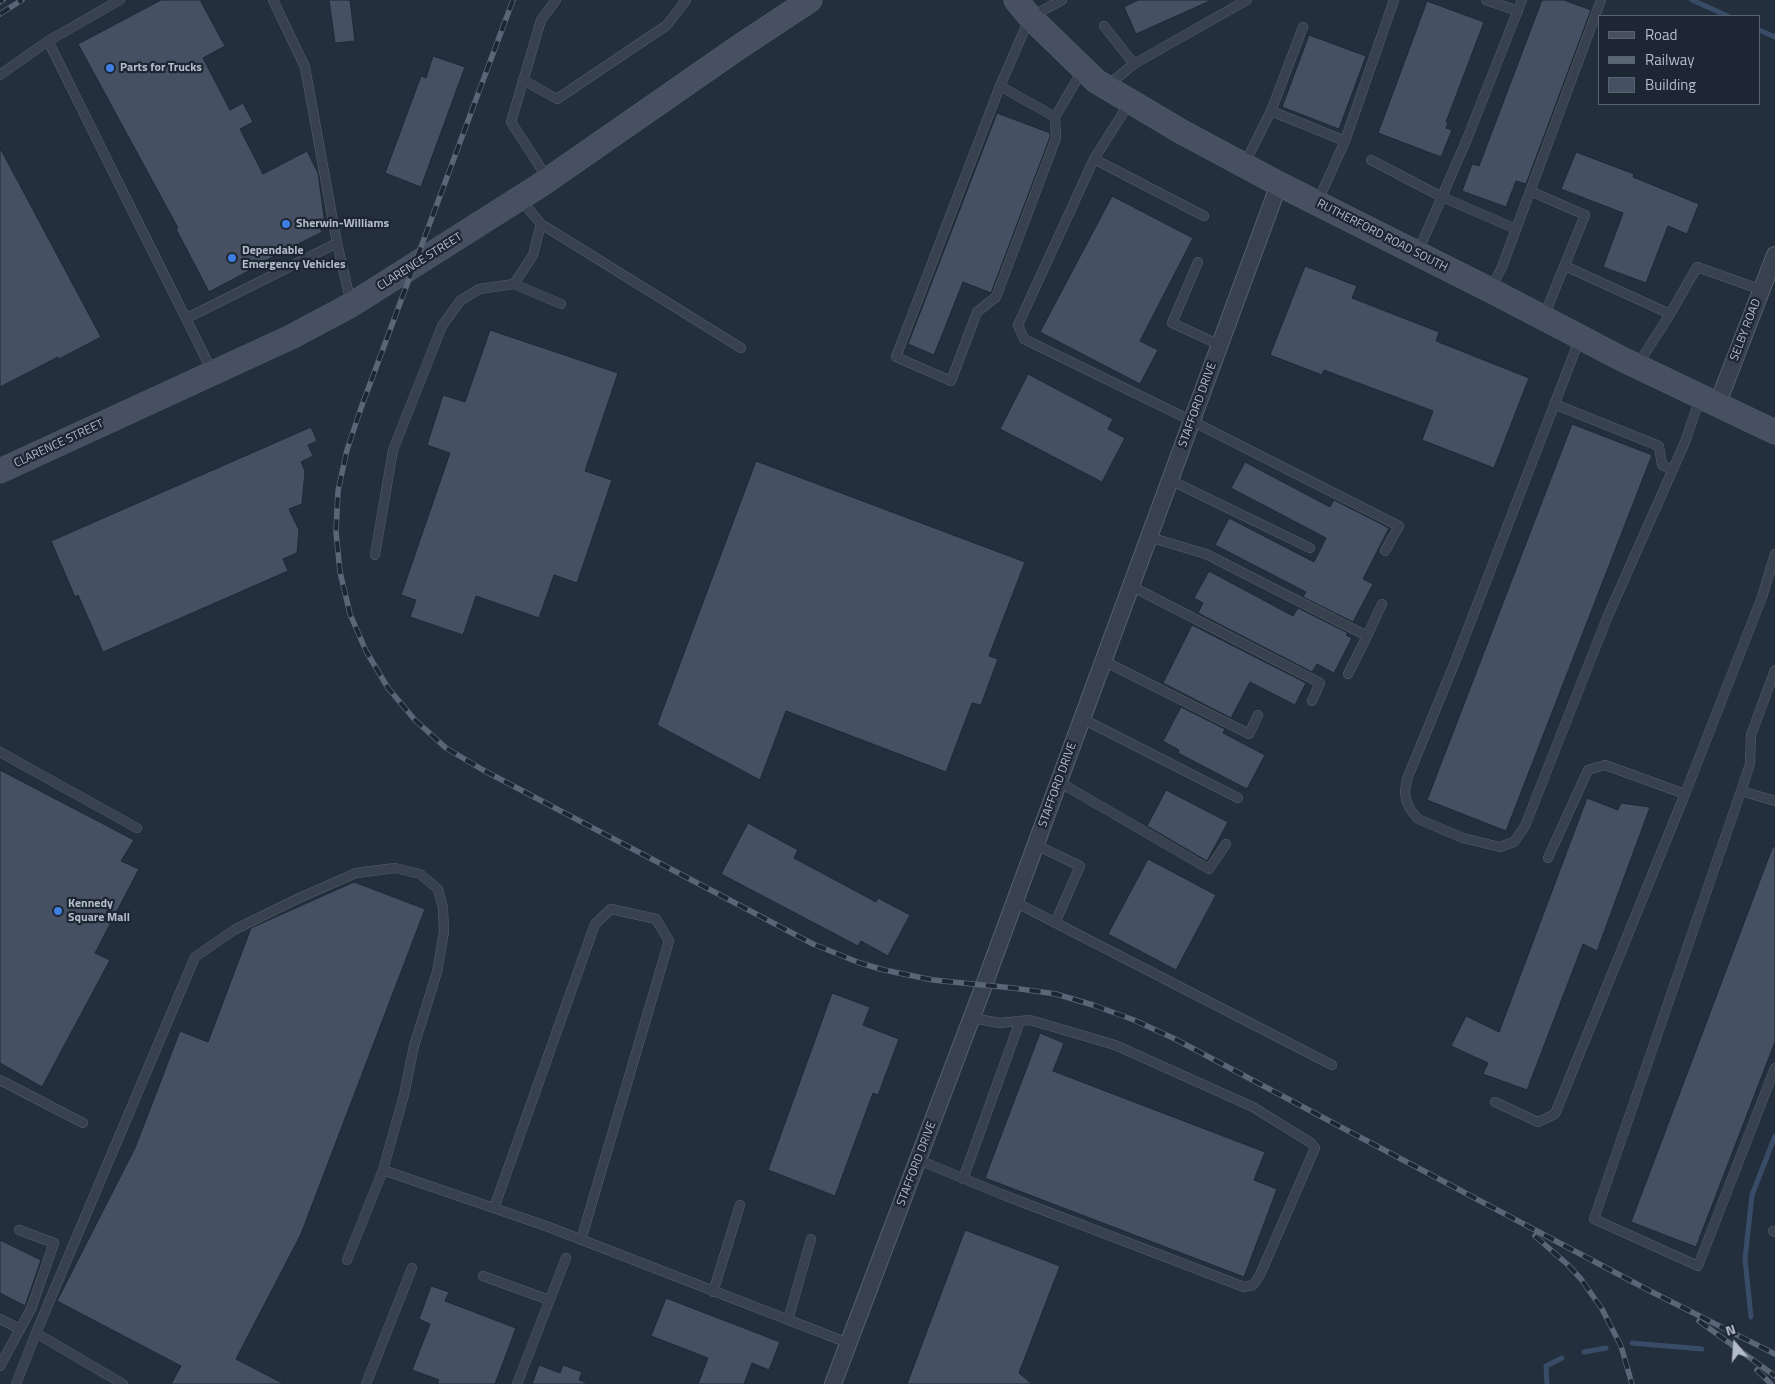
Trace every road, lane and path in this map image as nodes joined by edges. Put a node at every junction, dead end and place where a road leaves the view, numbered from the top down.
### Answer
1 (120, 0) edge
2 (273, 0) edge
3 (556, 0) edge
4 (686, 0) edge
5 (810, 0) edge
6 (1062, 0) edge
7 (1247, 0) edge
8 (1394, 0) edge
9 (1486, 0) edge
10 (1522, 0) edge
11 (1601, 0) edge
12 (1023, 9) edge
13 (1518, 11) junction
14 (1104, 26) dead end
15 (1303, 27) dead end
16 (48, 41) junction
17 (1134, 64) junction
18 (1083, 69) junction
19 (0, 75) edge
20 (523, 80) junction
21 (1000, 86) junction
22 (1106, 87) junction
23 (1130, 101) junction
24 (1271, 111) junction
25 (1055, 117) junction
26 (1345, 141) junction
27 (1094, 159) junction
28 (1372, 160) dead end
29 (1244, 165) junction
30 (549, 179) junction
31 (1279, 184) junction
32 (1530, 191) junction
33 (1442, 197) junction
34 (520, 198) junction
35 (1316, 203) junction
36 (1204, 216) dead end
37 (541, 224) junction
38 (1516, 229) junction
39 (337, 243) junction
40 (1416, 254) junction
41 (1775, 255) edge
42 (1198, 262) dead end
43 (1565, 266) junction
44 (514, 284) junction
45 (1490, 290) junction
46 (1762, 290) junction
47 (561, 304) dead end
48 (351, 306) junction
49 (1670, 314) junction
50 (186, 318) junction
51 (1543, 318) junction
52 (1580, 338) junction
53 (1220, 344) junction
54 (740, 348) dead end
55 (1637, 366) junction
56 (213, 373) junction
57 (1709, 401) junction
58 (1554, 404) junction
59 (1192, 420) junction
60 (1775, 432) edge
61 (1672, 470) junction
62 (0, 472) edge
63 (1170, 480) junction
64 (1150, 537) junction
65 (1310, 548) dead end
66 (1385, 550) dead end
67 (1775, 554) edge
68 (376, 555) dead end
69 (1131, 586) junction
70 (1382, 604) dead end
71 (1367, 636) junction
72 (1104, 661) junction
73 (1775, 670) edge
74 (1348, 674) dead end
75 (1312, 701) dead end
76 (1258, 715) dead end
77 (1083, 719) junction
78 (0, 752) edge
79 (1059, 782) junction
80 (1742, 791) junction
81 (1686, 794) junction
82 (1238, 798) dead end
83 (1775, 801) edge
84 (137, 828) dead end
85 (1226, 844) dead end
86 (1036, 845) junction
87 (1548, 858) dead end
88 (1015, 902) junction
89 (1056, 923) junction
90 (972, 1018) junction
91 (1020, 1021) junction
92 (1332, 1065) dead end
93 (1775, 1068) edge
94 (0, 1080) edge
95 (1495, 1102) dead end
96 (83, 1122) dead end
97 (919, 1160) junction
98 (383, 1170) junction
99 (963, 1179) junction
100 (740, 1205) dead end
101 (494, 1208) junction
102 (19, 1230) dead end
103 (811, 1239) dead end
104 (582, 1240) junction
105 (566, 1258) dead end
106 (347, 1260) dead end
107 (412, 1268) dead end
108 (483, 1276) dead end
109 (714, 1292) junction
110 (549, 1300) junction
111 (0, 1319) edge
112 (788, 1320) junction
113 (20, 1328) junction
114 (36, 1333) junction
115 (848, 1343) junction
116 (0, 1366) edge
117 (16, 1384) edge
118 (123, 1384) edge
119 (366, 1384) edge
120 (517, 1384) edge
121 (833, 1384) edge

1 - 16 lane
2 - 39 lane
3 - 20 lane
4 - 20 lane
5 - 30 street, CLARENCE STREET
6 - 12 lane
7 - 17 lane
8 - 26 lane
9 - 13 lane
10 - 13 lane
11 - 32 lane
12 - 18 street, RUTHERFORD ROAD SOUTH
12 - 21 lane
13 - 33 lane
14 - 17 lane
15 - 24 lane
16 - 19 lane
16 - 50 lane
17 - 22 lane
18 - 22 street, RUTHERFORD ROAD SOUTH
18 - 25 lane
20 - 30 lane
21 - 25 lane
21 - 25 lane
22 - 23 street, RUTHERFORD ROAD SOUTH
23 - 27 lane
23 - 29 street, RUTHERFORD ROAD SOUTH
24 - 26 lane
24 - 29 lane
26 - 35 lane
27 - 36 lane
27 - 59 lane
28 - 33 lane
29 - 31 street, RUTHERFORD ROAD SOUTH
30 - 34 street, CLARENCE STREET
31 - 35 street, RUTHERFORD ROAD SOUTH
31 - 53 street, STAFFORD DRIVE
32 - 38 lane
32 - 43 lane
33 - 38 lane
33 - 40 lane
34 - 37 lane
34 - 48 street, CLARENCE STREET
35 - 40 street, RUTHERFORD ROAD SOUTH
37 - 44 lane
37 - 54 lane
38 - 45 lane
39 - 48 lane
39 - 50 lane
40 - 45 street, RUTHERFORD ROAD SOUTH
41 - 46 street, SELBY ROAD
42 - 53 lane
43 - 49 lane
43 - 51 lane
44 - 47 lane
44 - 68 lane
45 - 51 street, RUTHERFORD ROAD SOUTH
46 - 49 lane
46 - 57 street, SELBY ROAD
48 - 56 street, CLARENCE STREET
49 - 55 lane
50 - 56 lane
51 - 52 street, RUTHERFORD ROAD SOUTH
52 - 55 street, RUTHERFORD ROAD SOUTH
52 - 58 lane
53 - 59 street, STAFFORD DRIVE
55 - 57 street, RUTHERFORD ROAD SOUTH
56 - 62 street, CLARENCE STREET
57 - 60 street, RUTHERFORD ROAD SOUTH
57 - 61 lane
58 - 61 lane
58 - 61 lane
59 - 63 street, STAFFORD DRIVE
59 - 66 lane
63 - 64 street, STAFFORD DRIVE
63 - 65 lane
64 - 69 street, STAFFORD DRIVE
64 - 71 lane
67 - 81 lane
69 - 72 street, STAFFORD DRIVE
69 - 75 lane
70 - 71 lane
71 - 74 lane
72 - 76 lane
72 - 77 street, STAFFORD DRIVE
73 - 80 lane
77 - 79 street, STAFFORD DRIVE
77 - 82 lane
78 - 84 lane
79 - 85 lane
79 - 86 street, STAFFORD DRIVE
80 - 83 lane
80 - 93 lane
81 - 87 lane
81 - 95 lane
86 - 88 street, STAFFORD DRIVE
86 - 89 lane
88 - 89 lane
88 - 90 street, STAFFORD DRIVE
89 - 92 lane
90 - 91 lane
90 - 97 street, STAFFORD DRIVE
91 - 99 lane
91 - 99 lane
94 - 96 lane
97 - 99 lane
97 - 115 street, STAFFORD DRIVE
98 - 101 lane
98 - 106 lane
98 - 114 lane
100 - 109 lane
101 - 104 lane
101 - 104 lane
102 - 113 lane
103 - 112 lane
104 - 109 lane
105 - 110 lane
107 - 119 lane
108 - 110 lane
109 - 112 lane
110 - 120 lane
111 - 113 lane
112 - 115 lane
113 - 116 lane
114 - 117 lane
114 - 118 lane
115 - 121 street, STAFFORD DRIVE

